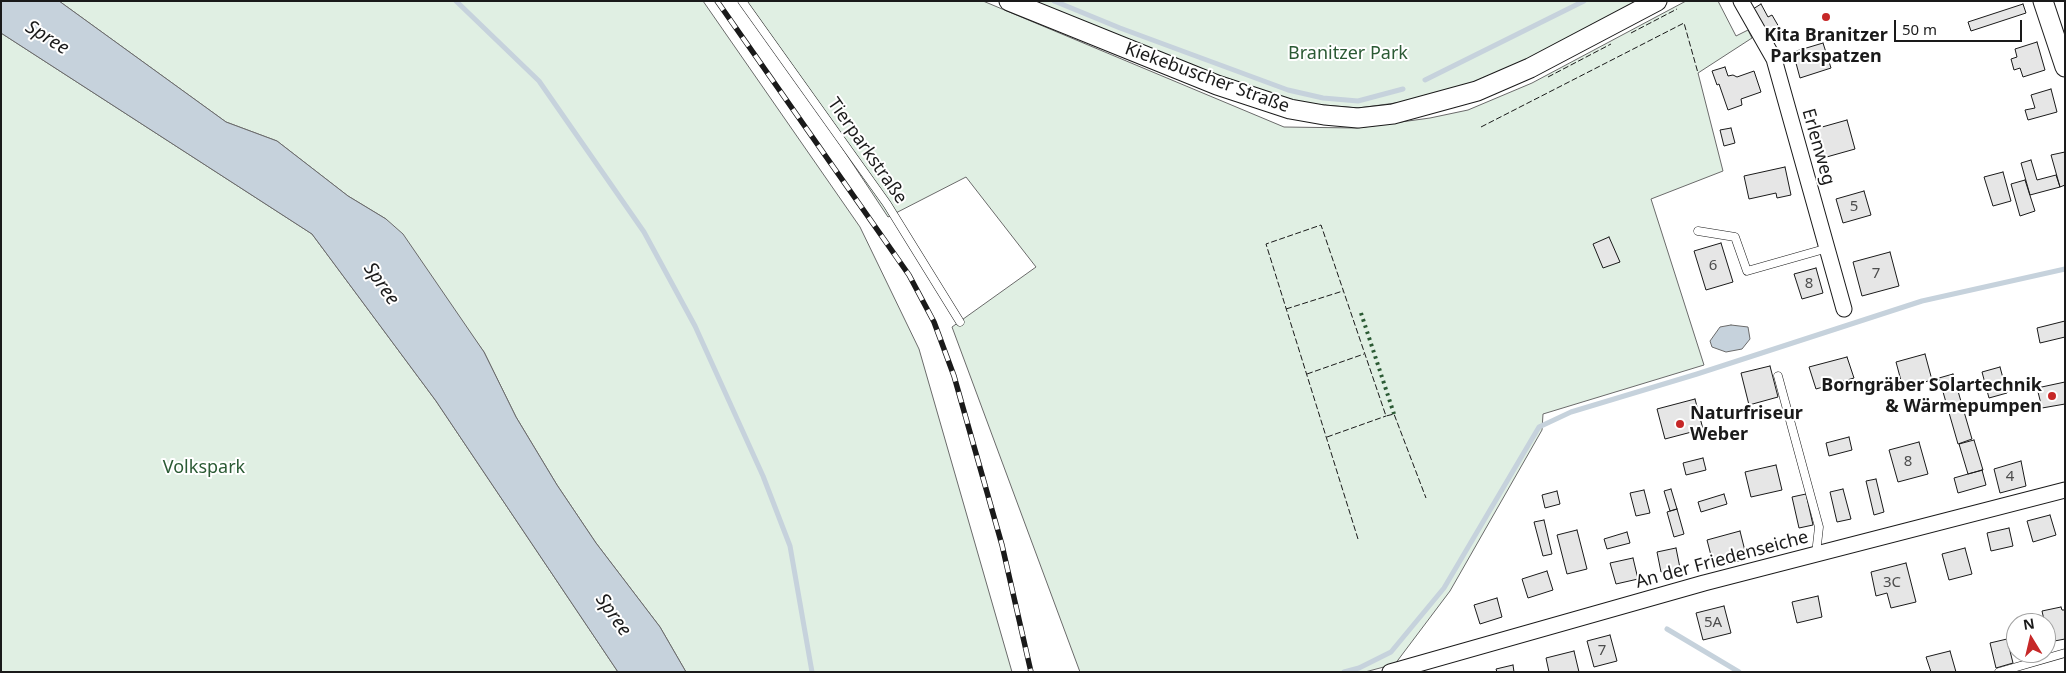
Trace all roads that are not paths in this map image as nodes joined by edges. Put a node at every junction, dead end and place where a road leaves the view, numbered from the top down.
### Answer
1 (742, 1) edge
2 (1010, 1) edge
3 (1657, 1) edge
4 (1742, 1) edge
5 (2043, 1) edge
6 (2065, 67) edge
7 (1698, 231) dead end
8 (1828, 248) junction
9 (1844, 309) dead end
10 (960, 322) dead end
11 (1778, 376) dead end
12 (2065, 490) edge
13 (1816, 554) junction
14 (2065, 653) edge
15 (1391, 672) edge
16 (1999, 672) edge

1 - 10 lane, Tierparkstraße
2 - 3 street, Kiekebuscher Straße
4 - 8 street, Erlenweg
5 - 6 street
7 - 8 lane
8 - 9 street, Erlenweg
11 - 13 lane
12 - 13 street, An der Friedenseiche
13 - 15 street, An der Friedenseiche
14 - 16 lane

